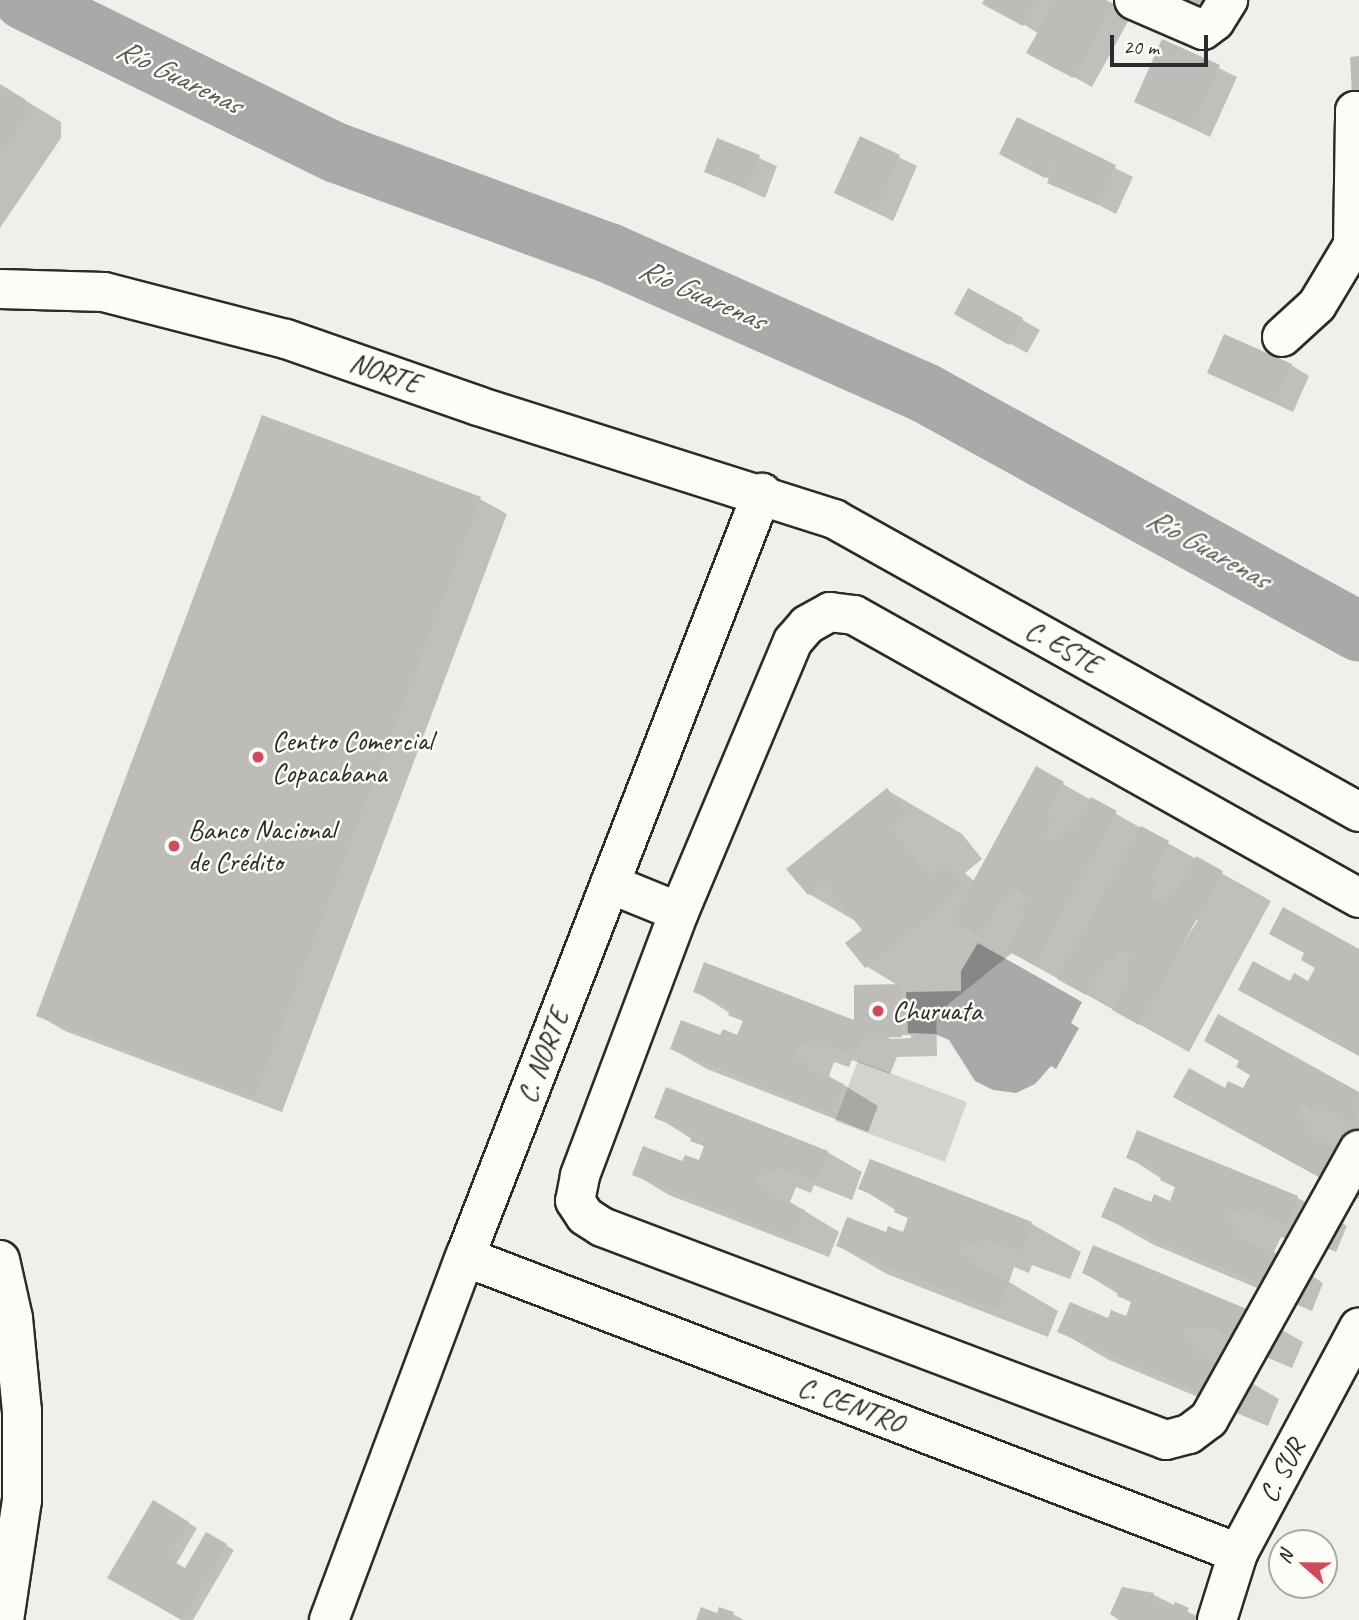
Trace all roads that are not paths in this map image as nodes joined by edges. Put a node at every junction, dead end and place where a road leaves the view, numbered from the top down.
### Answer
1 (1135, 0) edge
2 (1226, 3) edge
3 (1359, 114) edge
4 (0, 289) edge
5 (1282, 337) dead end
6 (762, 493) junction
7 (1359, 812) edge
8 (610, 884) junction
9 (1359, 898) edge
10 (679, 912) junction
11 (1359, 1150) edge
12 (465, 1256) junction
13 (0, 1260) edge
14 (1359, 1327) edge
15 (1238, 1553) junction
16 (4, 1620) edge
17 (329, 1620) edge
18 (1217, 1620) edge

1 - 2 street
3 - 5 street
4 - 6 street, NORTE
6 - 7 street, C. ESTE
6 - 8 street, C. NORTE
8 - 10 street
8 - 12 street, C. NORTE
9 - 10 street
10 - 11 street
12 - 15 street, C. CENTRO
12 - 17 street, C. NORTE
13 - 16 street
14 - 15 street, C. SUR
15 - 18 street, C. SUR

